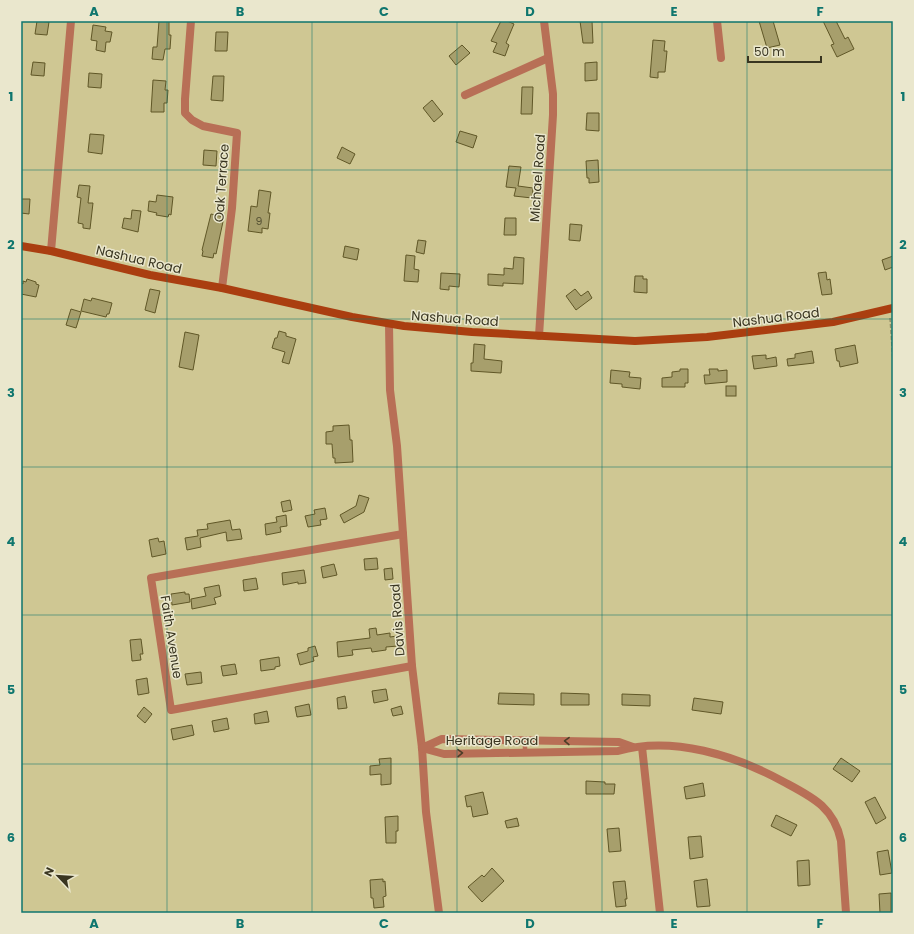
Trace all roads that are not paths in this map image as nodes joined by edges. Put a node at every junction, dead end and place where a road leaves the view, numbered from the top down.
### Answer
1 (71, 21) edge
2 (191, 21) edge
3 (544, 21) edge
4 (718, 21) edge
5 (548, 58) junction
6 (721, 58) dead end
7 (465, 95) dead end
8 (21, 246) edge
9 (51, 251) junction
10 (222, 288) junction
11 (891, 308) edge
12 (388, 324) junction
13 (539, 336) junction
14 (403, 534) junction
15 (412, 666) junction
16 (525, 740) junction
17 (582, 741) junction
18 (637, 747) junction
19 (422, 748) junction
20 (525, 752) junction
21 (582, 752) junction
22 (439, 913) edge
23 (660, 913) edge
24 (846, 913) edge

1 - 9 street
2 - 10 street, Oak Terrace
3 - 5 street, Michael Road
4 - 6 street
5 - 7 street
5 - 13 street, Michael Road
8 - 9 main road, Nashua Road
9 - 10 main road, Nashua Road
10 - 12 main road, Nashua Road
11 - 13 main road, Nashua Road
12 - 13 main road, Nashua Road
12 - 14 street, Davis Road
14 - 15 street, Davis Road
14 - 15 street, Faith Avenue
15 - 19 street, Davis Road
17 -> 16 street, Heritage Road
16 - 19 street, Heritage Road
16 - 20 lane
17 - 18 street, Heritage Road
17 - 21 lane
18 - 21 street, Heritage Road
18 - 23 street
18 - 24 street, Heritage Road
19 -> 20 street, Heritage Road
19 - 22 street, Davis Road
20 - 21 street, Heritage Road

